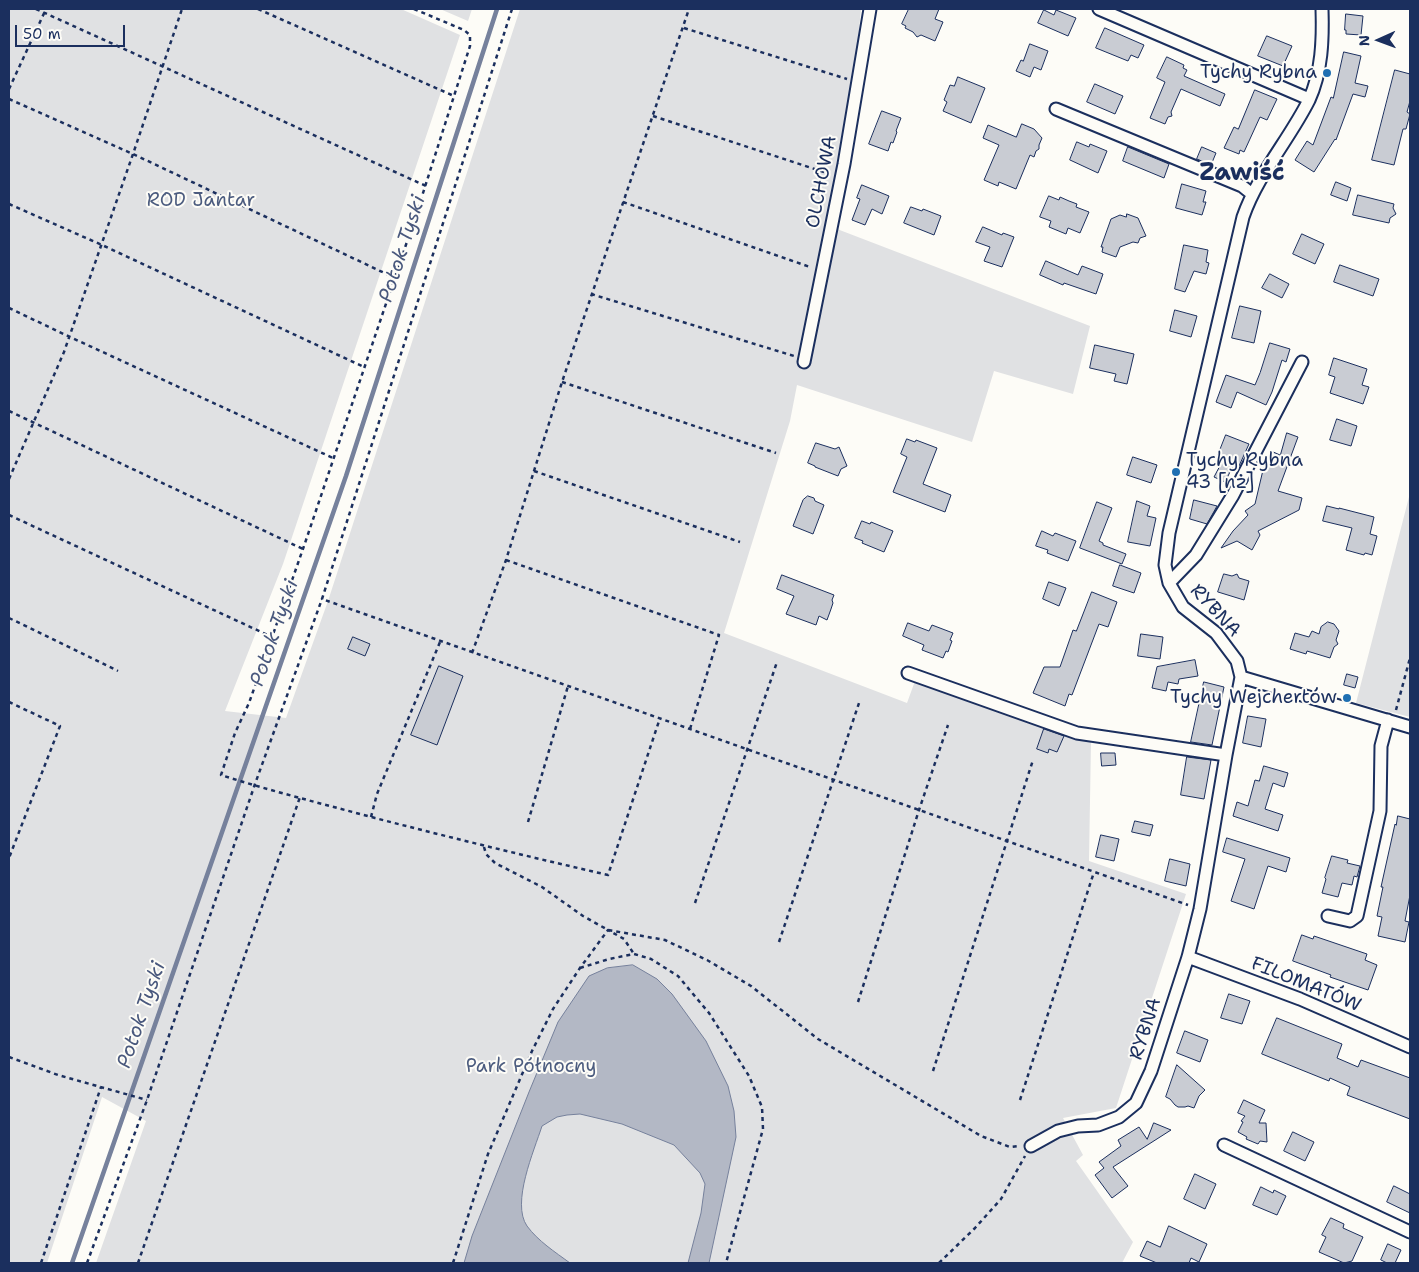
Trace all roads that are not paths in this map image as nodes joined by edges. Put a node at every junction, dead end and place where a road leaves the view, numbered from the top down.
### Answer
1 (870, 9) edge
2 (1099, 9) edge
3 (1322, 9) edge
4 (1309, 99) junction
5 (1056, 109) dead end
6 (1252, 194) junction
7 (805, 361) road end
8 (1302, 362) dead end
9 (1169, 583) junction
10 (908, 673) dead end
11 (1241, 677) junction
12 (1391, 721) junction
13 (1410, 727) edge
14 (1226, 755) junction
15 (1328, 916) dead end
16 (1188, 957) junction
17 (1410, 1048) edge
18 (1224, 1145) dead end
19 (1031, 1146) road end
20 (1410, 1232) edge

1 - 7 street, OLCHOWA
2 - 4 street
3 - 4 street, RYBNA
4 - 6 street, RYBNA
5 - 6 street
6 - 9 street, RYBNA
8 - 9 street
9 - 11 street, RYBNA
10 - 14 street
11 - 12 street
11 - 14 street, RYBNA
12 - 13 street
12 - 15 street
14 - 16 street, RYBNA
16 - 17 street, FILOMATÓW
16 - 19 street, RYBNA
18 - 20 street

